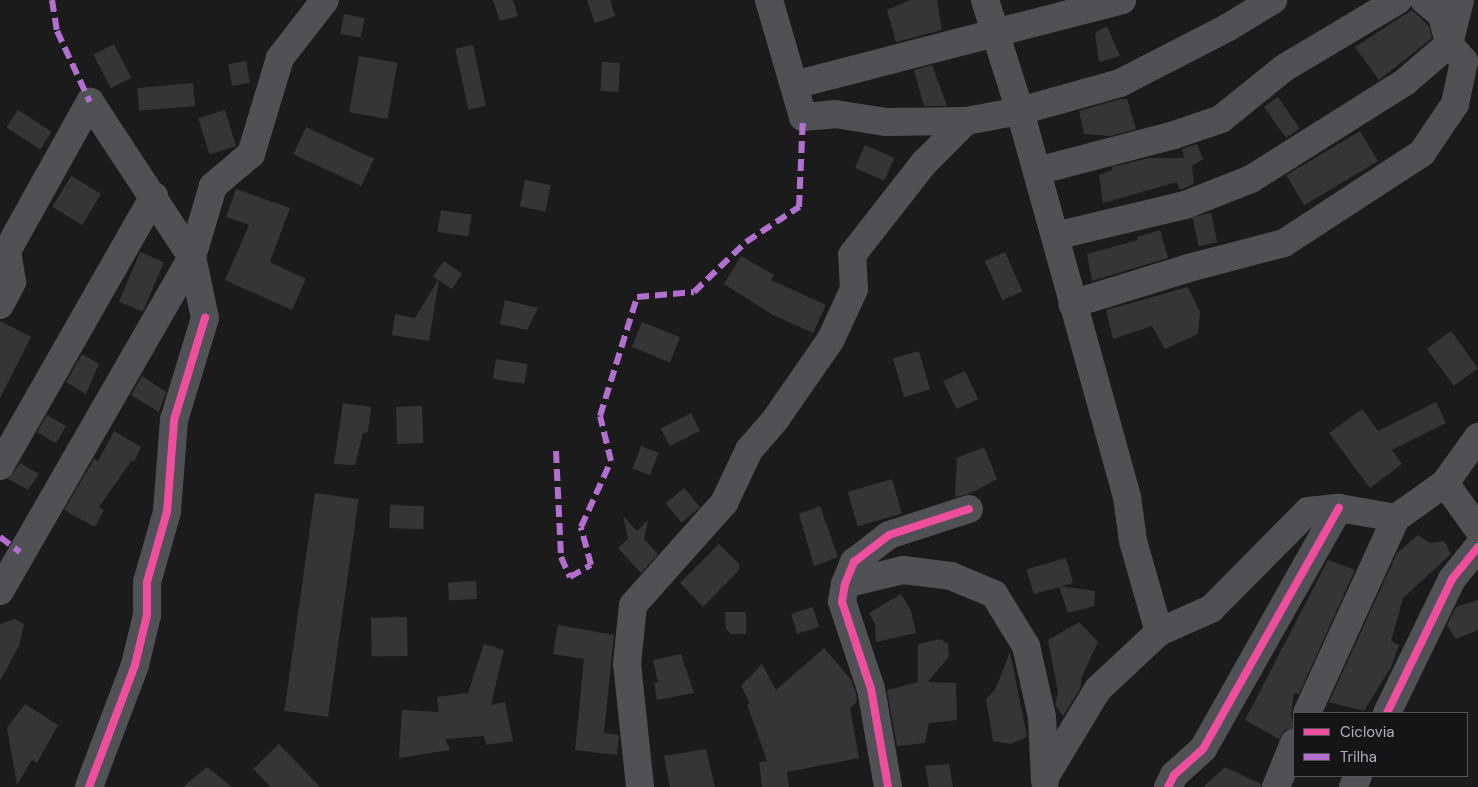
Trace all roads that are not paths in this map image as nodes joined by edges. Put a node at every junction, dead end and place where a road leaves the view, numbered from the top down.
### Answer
1 (325, 0) edge
2 (769, 0) edge
3 (985, 0) edge
4 (1122, 0) edge
5 (1273, 0) edge
6 (1398, 0) edge
7 (1424, 0) edge
8 (1460, 0) edge
9 (996, 33) junction
10 (1449, 44) junction
11 (794, 85) junction
12 (1020, 111) junction
13 (966, 121) junction
14 (1036, 171) junction
15 (154, 196) junction
16 (1054, 236) junction
17 (192, 256) junction
18 (1072, 304) junction
19 (0, 305) edge
20 (1478, 438) edge
21 (0, 466) edge
22 (1445, 483) junction
23 (1339, 508) junction
24 (969, 509) dead end
25 (1396, 518) junction
26 (1478, 529) edge
27 (1478, 546) edge
28 (845, 584) junction
29 (0, 591) edge
30 (1159, 632) junction
31 (1307, 712) edge
32 (1387, 712) edge
33 (1293, 745) edge
34 (1045, 782) edge
35 (88, 787) edge
36 (640, 787) edge
37 (888, 787) edge
38 (1168, 787) edge
39 (1276, 787) edge

1 - 17 street
2 - 11 street
3 - 9 street
4 - 9 street
5 - 12 street
6 - 14 street
7 - 10 street
8 - 10 street
9 - 11 street
9 - 12 street
10 - 16 street
10 - 18 street
11 - 13 street
12 - 13 street
12 - 14 street
13 - 36 street
14 - 16 street
15 - 17 street
15 - 19 street
15 - 21 street
16 - 18 street
17 - 29 street
17 - 35 street
18 - 30 street
20 - 22 street
22 - 25 street
22 - 26 street
23 - 25 street
23 - 30 street
23 - 38 street
24 - 28 street
25 - 31 street
27 - 32 street
28 - 34 street
28 - 37 street
30 - 34 street
33 - 39 street

